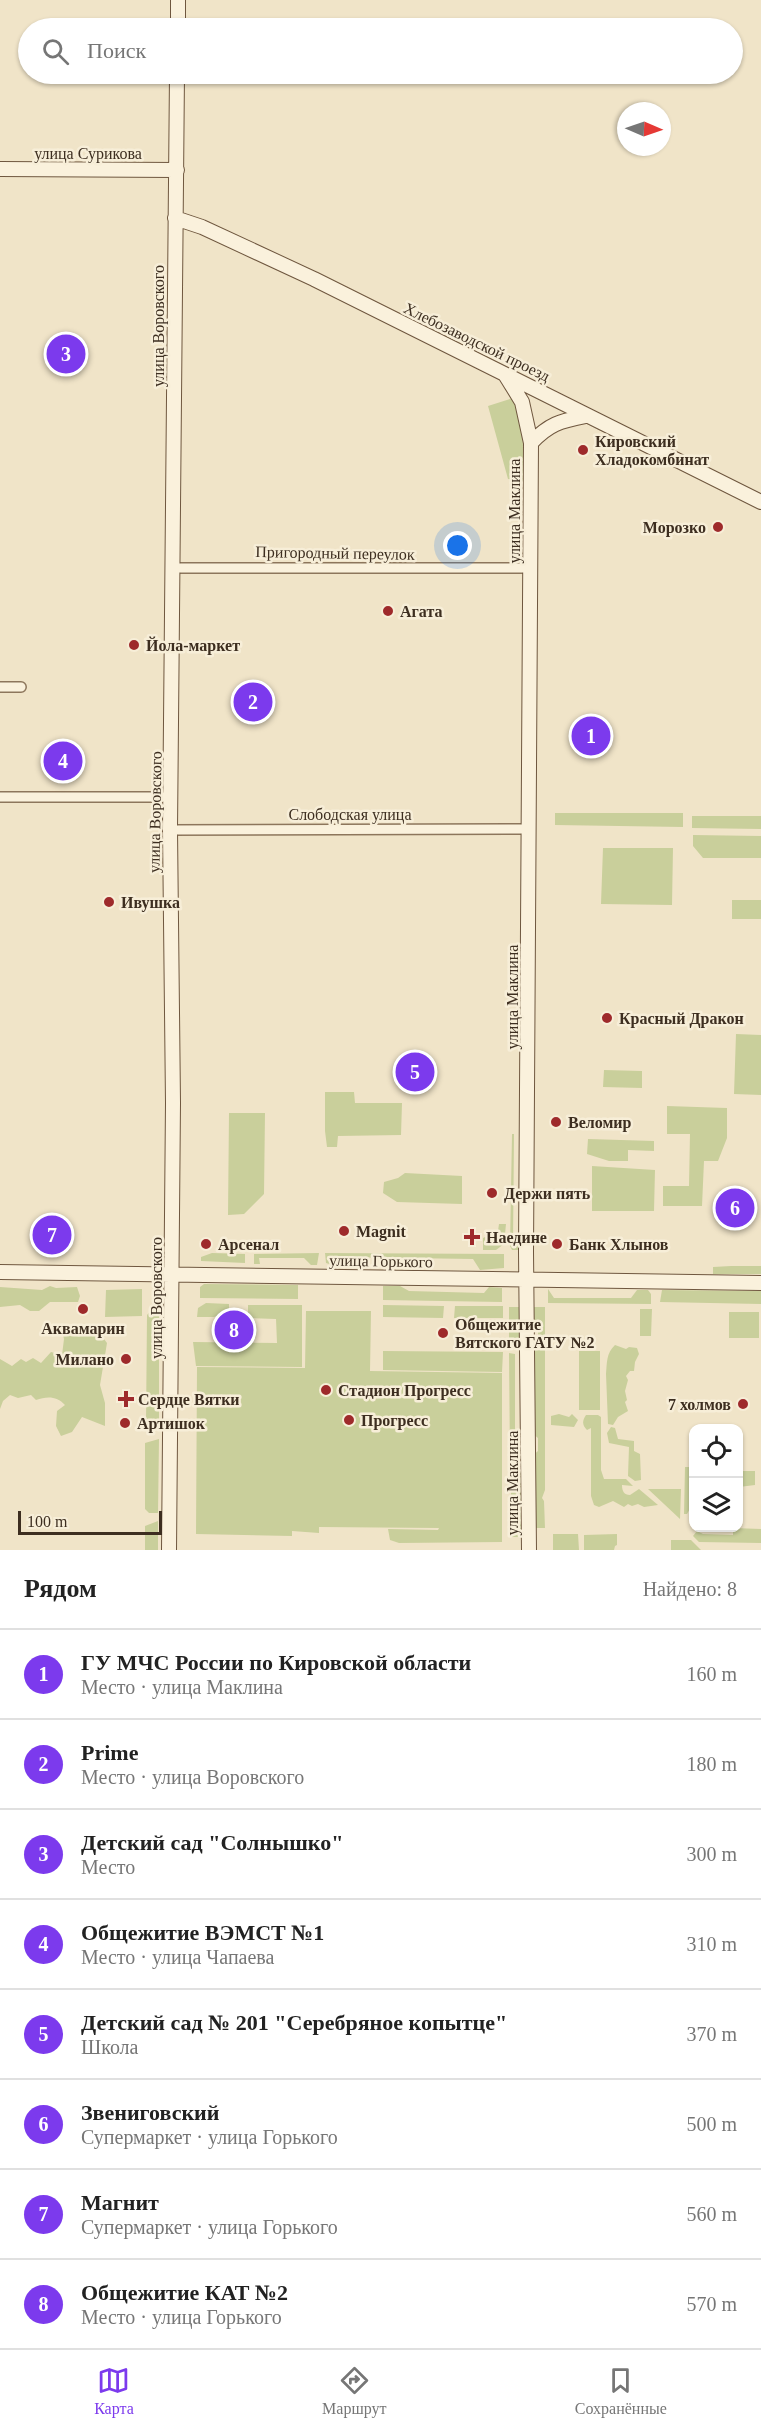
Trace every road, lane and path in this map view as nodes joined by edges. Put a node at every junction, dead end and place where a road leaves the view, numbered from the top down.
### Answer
1 (178, 0) edge
2 (178, 18) edge
3 (177, 84) edge
4 (0, 169) edge
5 (177, 170) junction
6 (175, 218) junction
7 (506, 376) junction
8 (586, 416) junction
9 (531, 443) junction
10 (761, 502) edge
11 (174, 568) junction
12 (531, 568) junction
13 (0, 687) edge
14 (21, 687) dead end
15 (0, 797) edge
16 (172, 797) junction
17 (530, 829) junction
18 (170, 830) junction
19 (0, 1272) edge
20 (172, 1273) junction
21 (526, 1280) junction
22 (761, 1283) edge
23 (169, 1550) edge
24 (529, 1550) edge

1 - 2 street
3 - 5 street, улица Воровского
4 - 5 street, улица Сурикова
5 - 6 street, улица Воровского
6 - 7 street, Хлебозаводской проезд
6 - 11 street, улица Воровского
7 - 8 street, Хлебозаводской проезд
7 - 9 street, улица Маклина
8 - 9 street, улица Маклина
8 - 10 street, Хлебозаводской проезд
9 - 12 street, улица Маклина
11 - 12 street, Пригородный переулок
11 - 16 street, улица Воровского
12 - 17 street, улица Маклина
13 - 14 street
15 - 16 street
16 - 18 street, улица Воровского
17 - 18 street, Слободская улица
17 - 21 street, улица Маклина
18 - 20 street, улица Воровского
19 - 20 street, улица Горького
20 - 21 street, улица Горького
20 - 23 street, улица Воровского
21 - 22 street, улица Горького
21 - 24 street, улица Маклина

